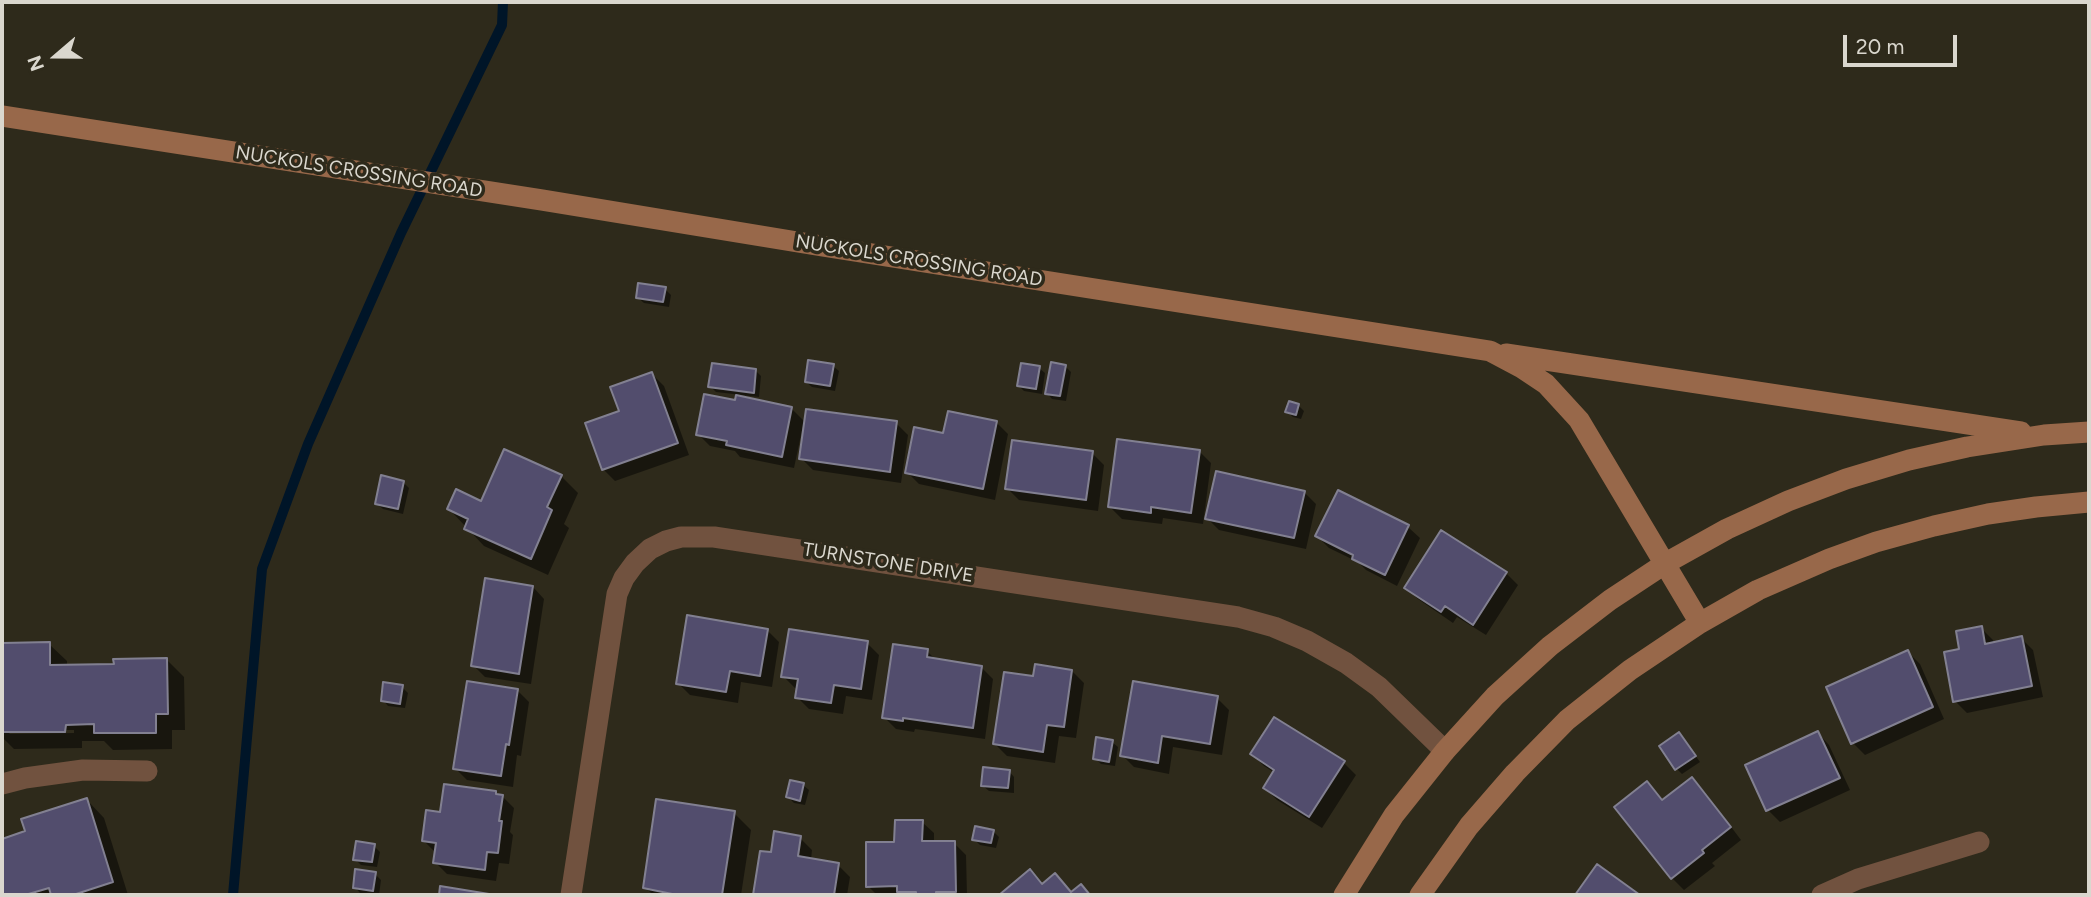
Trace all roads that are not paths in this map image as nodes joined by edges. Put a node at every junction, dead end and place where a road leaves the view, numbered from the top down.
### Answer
1 (2, 116) edge
2 (1490, 351) junction
3 (2089, 432) edge
4 (2044, 435) junction
5 (2089, 502) edge
6 (1665, 563) junction
7 (1700, 622) junction
8 (1445, 751) junction
9 (147, 771) dead end
10 (2, 784) edge
11 (1979, 842) dead end
12 (571, 895) edge
13 (1343, 895) edge
14 (1420, 895) edge
15 (1822, 895) edge

1 - 2 street, NUCKOLS CROSSING ROAD
2 - 4 street
2 - 6 street, NUCKOLS CROSSING ROAD
3 - 4 street
4 - 6 street
5 - 7 street
6 - 7 street, NUCKOLS CROSSING ROAD
6 - 8 street
7 - 14 street
8 - 12 street, TURNSTONE DRIVE
8 - 13 street
9 - 10 street
11 - 15 street

